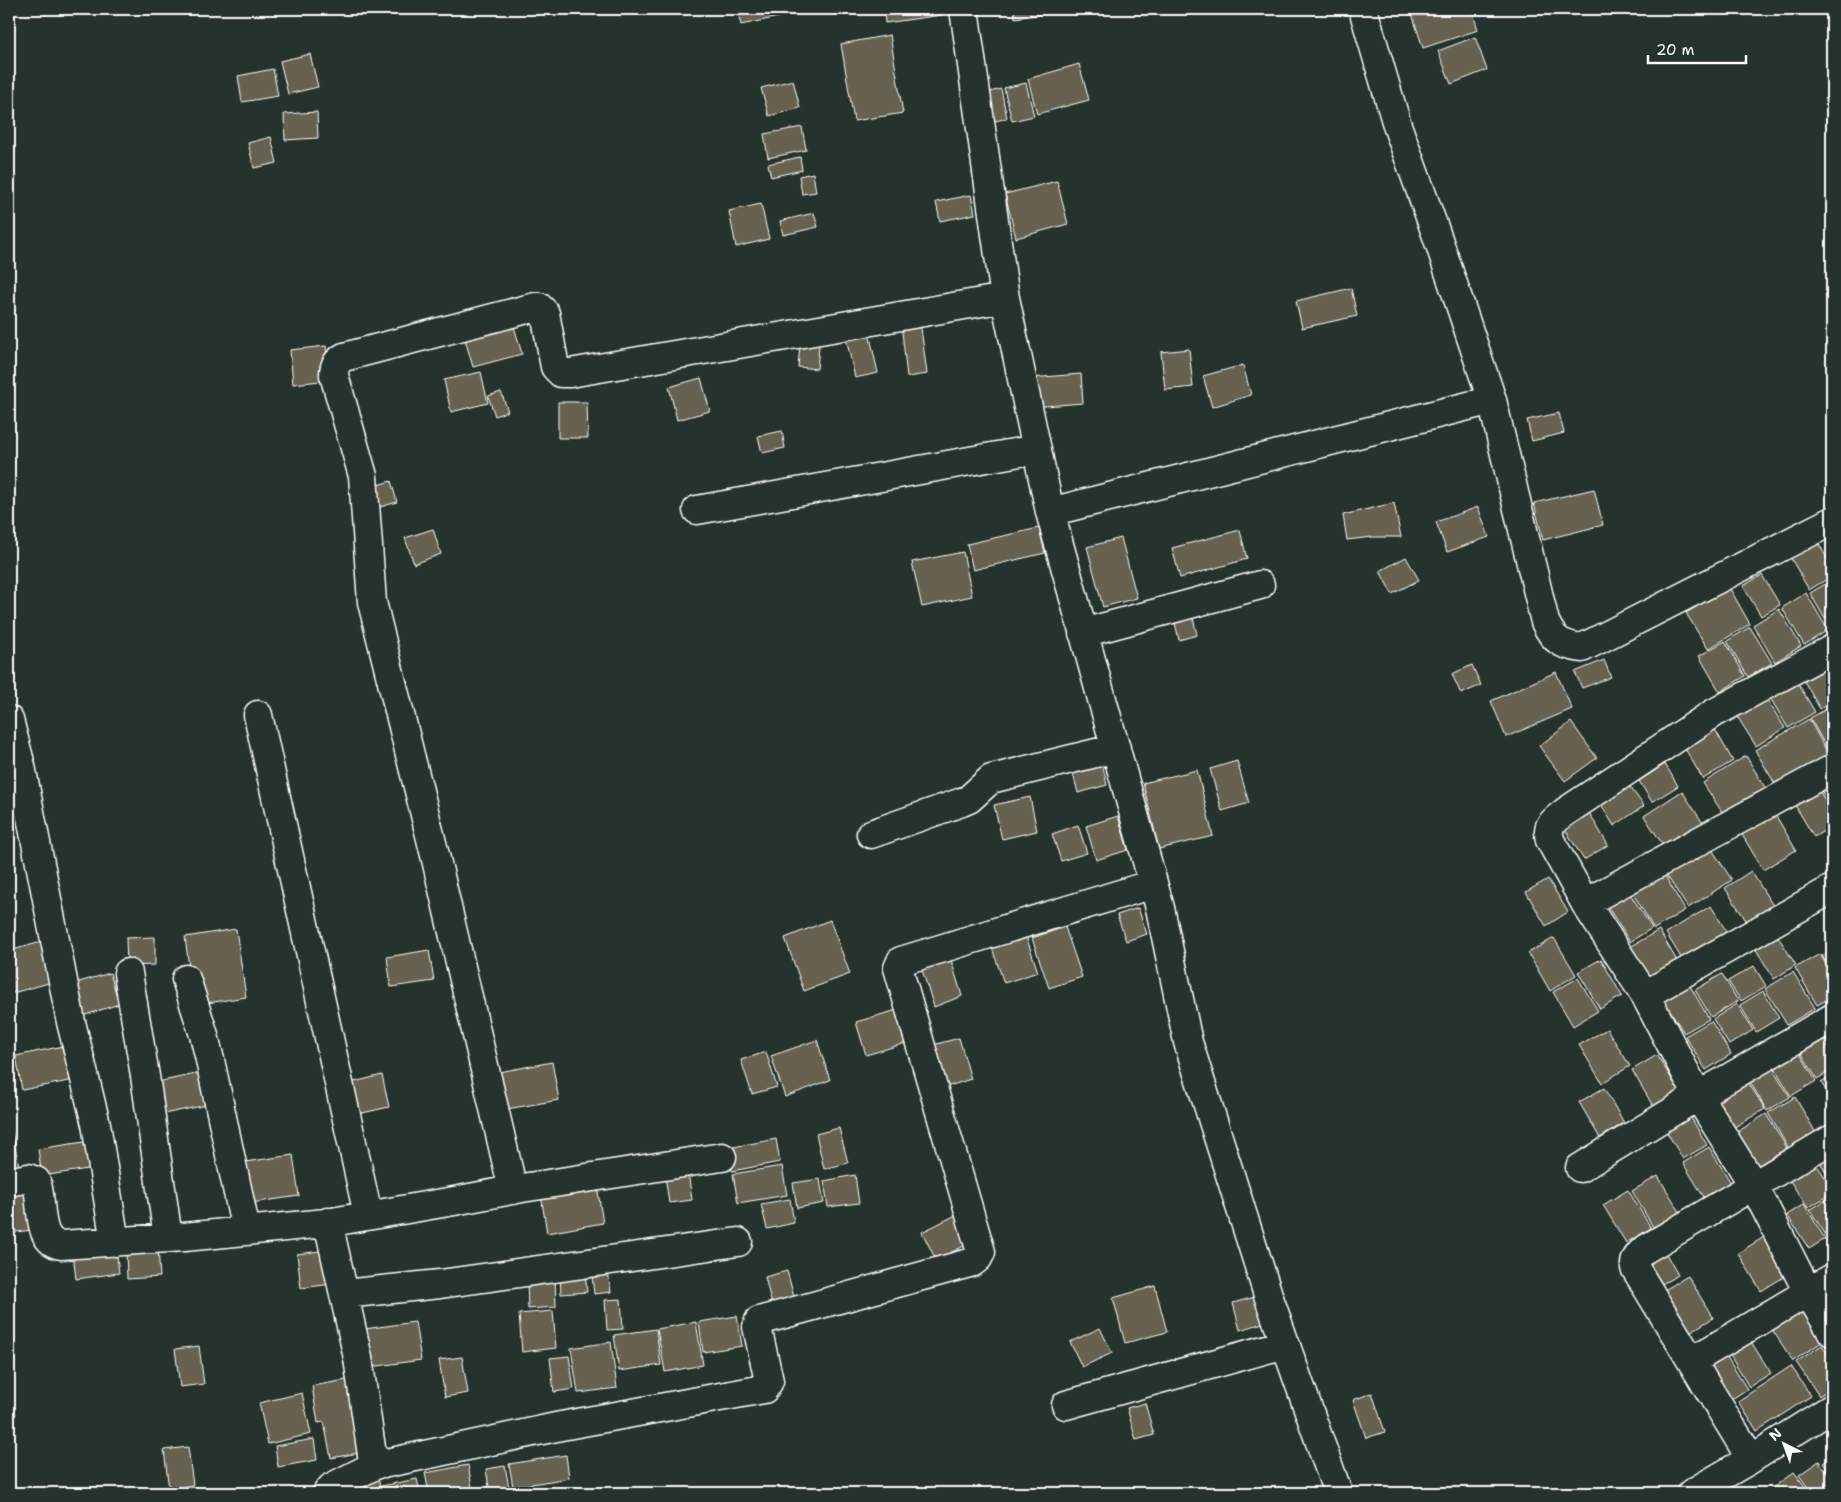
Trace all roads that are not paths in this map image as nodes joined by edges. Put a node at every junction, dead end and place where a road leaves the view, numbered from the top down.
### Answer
1 (964, 9) edge
2 (1363, 9) edge
3 (1005, 298) junction
4 (1492, 400) junction
5 (1037, 449) junction
6 (698, 510) dead end
7 (1050, 512) junction
8 (1829, 529) edge
9 (1260, 585) dead end
10 (1083, 633) junction
11 (1832, 649) edge
12 (258, 715) dead end
13 (9, 720) edge
14 (1116, 748) junction
15 (1832, 769) edge
16 (871, 834) dead end
17 (1153, 884) junction
18 (1832, 889) edge
19 (1585, 903) junction
20 (128, 973) dead end
21 (186, 979) dead end
22 (1644, 994) junction
23 (1832, 1018) edge
24 (1698, 1096) junction
25 (1832, 1139) edge
26 (722, 1156) dead end
27 (1580, 1168) dead end
28 (9, 1182) edge
29 (1754, 1186) junction
30 (513, 1190) junction
31 (368, 1215) junction
32 (328, 1222) junction
33 (246, 1231) junction
34 (168, 1238) junction
35 (115, 1242) junction
36 (738, 1242) dead end
37 (1832, 1278) edge
38 (1808, 1292) junction
39 (344, 1294) junction
40 (1832, 1332) edge
41 (1286, 1344) junction
42 (1692, 1361) junction
43 (1066, 1404) dead end
44 (1832, 1408) edge
45 (1751, 1459) junction
46 (379, 1463) junction
47 (1692, 1492) edge
48 (327, 1493) edge
49 (1338, 1493) edge

1 - 3 street
2 - 4 street
3 - 5 street
3 - 30 street
4 - 7 street
4 - 8 street
5 - 6 street
5 - 7 street
7 - 10 street
9 - 10 street
10 - 14 street
11 - 19 street
12 - 31 street
13 - 35 street
14 - 16 street
14 - 17 street
15 - 19 street
17 - 41 street
17 - 46 street
18 - 22 street
19 - 22 street
20 - 34 street
21 - 33 street
22 - 24 street
23 - 24 street
24 - 27 street
24 - 29 street
25 - 29 street
26 - 30 street
28 - 35 street
29 - 38 street
29 - 42 street
30 - 31 street
31 - 32 street
32 - 33 street
32 - 39 street
33 - 34 street
34 - 35 street
36 - 39 street
37 - 38 street
38 - 40 street
38 - 42 street
39 - 46 street
41 - 43 street
41 - 49 street
42 - 45 street
44 - 45 street
45 - 47 street
46 - 48 street

